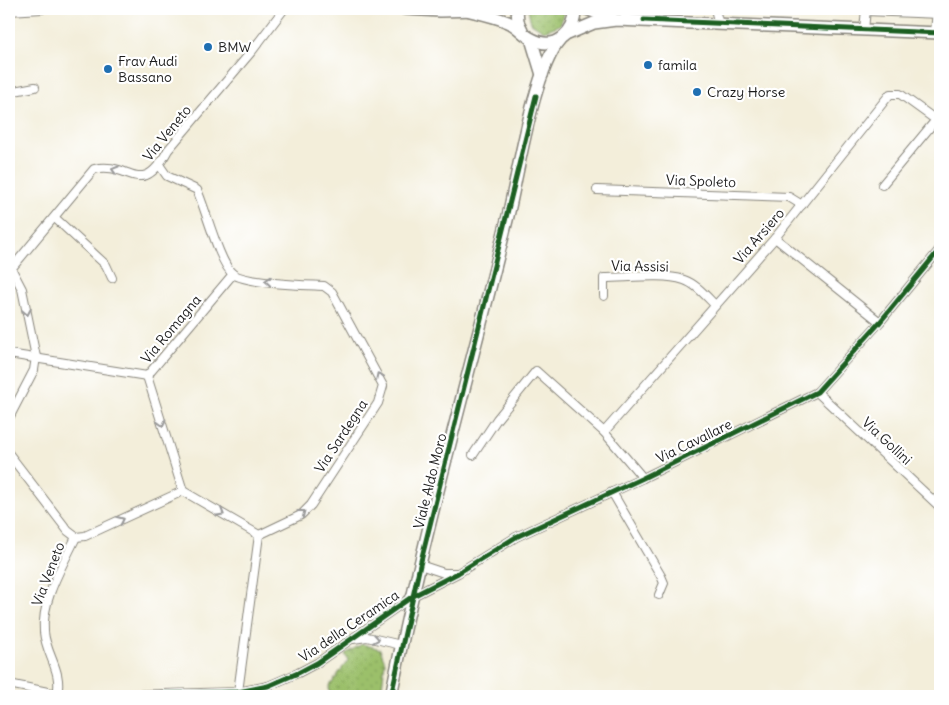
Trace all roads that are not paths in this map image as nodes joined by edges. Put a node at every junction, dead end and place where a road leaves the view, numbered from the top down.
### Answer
1 (42, 9) edge
2 (284, 9) edge
3 (404, 9) edge
4 (517, 9) edge
5 (575, 9) edge
6 (586, 9) edge
7 (715, 9) edge
8 (476, 10) edge
9 (866, 10) edge
10 (9, 11) edge
11 (938, 12) edge
12 (616, 20) junction
13 (719, 25) junction
14 (522, 30) junction
15 (864, 30) junction
16 (938, 33) edge
17 (564, 37) junction
18 (531, 39) junction
19 (542, 75) junction
20 (35, 87) dead end
21 (9, 92) edge
22 (938, 117) edge
23 (160, 166) junction
24 (882, 185) dead end
25 (597, 190) dead end
26 (802, 205) junction
27 (55, 218) junction
28 (775, 238) junction
29 (940, 249) edge
30 (10, 266) edge
31 (232, 274) junction
32 (112, 278) dead end
33 (604, 296) dead end
34 (715, 304) junction
35 (880, 322) junction
36 (9, 354) edge
37 (36, 357) junction
38 (147, 376) junction
39 (817, 392) junction
40 (9, 418) edge
41 (604, 432) junction
42 (9, 454) edge
43 (473, 455) dead end
44 (643, 478) junction
45 (183, 491) junction
46 (612, 492) junction
47 (940, 507) edge
48 (259, 535) junction
49 (76, 537) junction
50 (420, 565) junction
51 (458, 573) junction
52 (659, 595) dead end
53 (413, 596) junction
54 (351, 639) junction
55 (401, 645) junction
56 (9, 684) edge
57 (238, 692) junction
58 (57, 695) edge
59 (67, 696) edge
60 (90, 696) edge
61 (391, 696) edge

1 - 10 street
2 - 23 street, Via Veneto
3 - 8 main road
4 - 14 main road
5 - 17 main road, Viale Aldo Moro
6 - 12 main road
7 - 13 street
8 - 14 main road
9 - 11 street
9 - 15 street
11 - 16 street
12 - 13 main road
12 - 17 main road
13 - 15 main road
14 - 18 main road
15 - 16 main road
17 - 18 main road
17 - 19 main road, Viale Aldo Moro
18 - 19 main road
19 - 50 main road, Viale Aldo Moro
20 - 21 street
22 - 24 street
22 - 26 street, Via Arsiero
23 -> 27 street, Via Veneto
23 - 31 street
25 - 26 street, Via Spoleto
26 - 28 street, Via Arsiero
27 - 30 street, Via Veneto
27 - 32 street
28 - 34 street, Via Arsiero
28 - 35 street
29 - 35 street, Via Cavallare
30 -> 37 street, Via Veneto
31 - 38 street, Via Romagna
48 -> 31 street, Via Sardegna
33 - 34 street, Via Assisi
34 - 41 street, Via Arsiero
35 - 39 street, Via Cavallare
36 - 37 street
37 - 38 street
37 - 40 street, Via Veneto
38 -> 45 street, Via Romagna
39 - 44 street, Via Cavallare
39 - 47 street, Via Gollini
41 - 43 street
41 - 44 street
42 - 49 street, Via Veneto
44 - 46 street, Via Cavallare
45 -> 48 street
49 -> 45 street
46 - 51 street, Via Cavallare
46 - 52 street
48 - 57 street
49 - 58 street, Via Veneto
50 - 51 street
50 - 53 main road, Viale Aldo Moro
51 - 53 street, Via Cavallare
53 - 54 street, Via della Ceramica
53 - 55 main road, Viale Aldo Moro
54 -> 55 street, Via della Ceramica
54 - 57 street, Via della Ceramica
55 - 61 main road, Viale Aldo Moro
56 - 58 street
57 - 60 street, Via della Ceramica
58 - 59 street

